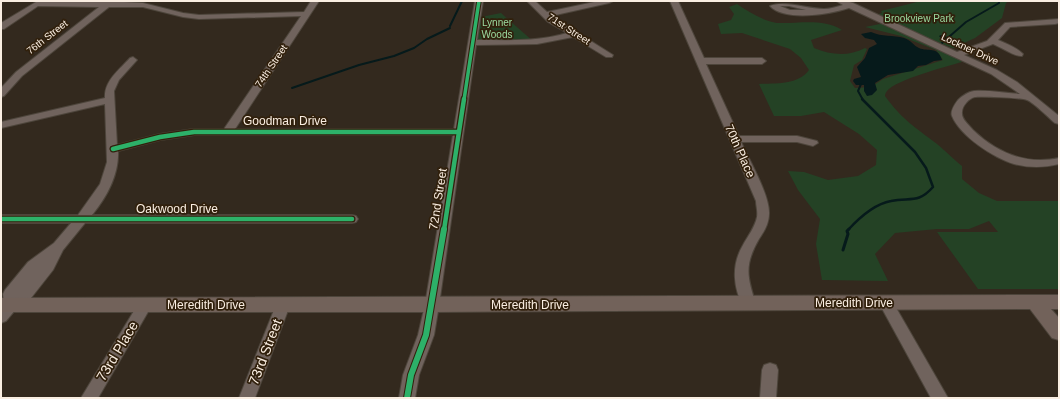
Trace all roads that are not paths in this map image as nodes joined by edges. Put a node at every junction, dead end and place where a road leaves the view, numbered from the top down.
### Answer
1 (315, 1) edge
2 (479, 1) edge
3 (531, 1) edge
4 (609, 1) edge
5 (674, 1) edge
6 (840, 1) edge
7 (110, 2) edge
8 (850, 5) junction
9 (819, 11) dead end
10 (306, 14) junction
11 (546, 15) junction
12 (1059, 21) edge
13 (1, 27) edge
14 (574, 34) junction
15 (992, 41) junction
16 (472, 42) junction
17 (609, 54) dead end
18 (1019, 54) dead end
19 (956, 55) junction
20 (133, 60) dead end
21 (701, 61) junction
22 (762, 61) dead end
23 (1, 94) edge
24 (1030, 97) junction
25 (110, 100) junction
26 (1059, 121) edge
27 (1, 125) edge
28 (228, 131) junction
29 (458, 132) junction
30 (735, 139) junction
31 (813, 143) dead end
32 (113, 148) junction
33 (1059, 161) edge
34 (1, 219) edge
35 (81, 219) junction
36 (352, 219) dead end
37 (1035, 302) junction
38 (1059, 302) edge
39 (886, 303) junction
40 (749, 304) junction
41 (145, 305) junction
42 (283, 305) junction
43 (432, 305) junction
44 (4, 309) edge
45 (1059, 332) edge
46 (770, 370) dead end
47 (89, 398) edge
48 (247, 398) edge
49 (407, 398) edge
50 (768, 398) edge
51 (940, 398) edge

1 - 10 street, 74th Street
2 - 16 street, 72nd Street
3 - 11 street, 71st Street
4 - 11 street
5 - 21 street, 70th Place
6 - 8 street, Lockner Drive
7 - 10 street
7 - 13 street
7 - 23 street, 76th Street
8 - 9 street
8 - 19 street, Lockner Drive
10 - 28 street, 74th Street
11 - 14 street, 71st Street
12 - 15 street
14 - 16 street
14 - 17 street, 71st Street
15 - 18 street
15 - 19 street
16 - 29 street, 72nd Street
19 - 24 street, Lockner Drive
20 - 25 street
21 - 22 street
21 - 30 street, 70th Place
24 - 26 street, Lockner Drive
24 - 33 street
25 - 27 street
25 - 32 street
28 - 29 street, Goodman Drive
28 - 32 street, Goodman Drive
29 - 43 street, 72nd Street
30 - 31 street
30 - 40 street, 70th Place
32 - 35 street
34 - 35 street, Oakwood Drive
35 - 36 street, Oakwood Drive
35 - 44 street
37 - 38 main road, Meredith Drive
37 - 39 main road, Meredith Drive
37 - 45 main road
39 - 40 main road, Meredith Drive
39 - 51 street
40 - 43 main road, Meredith Drive
41 - 42 main road, Meredith Drive
41 - 44 main road, Meredith Drive
41 - 47 street, 73rd Place
42 - 43 main road, Meredith Drive
42 - 48 street, 73rd Street
43 - 49 street, 72nd Street
46 - 50 street

